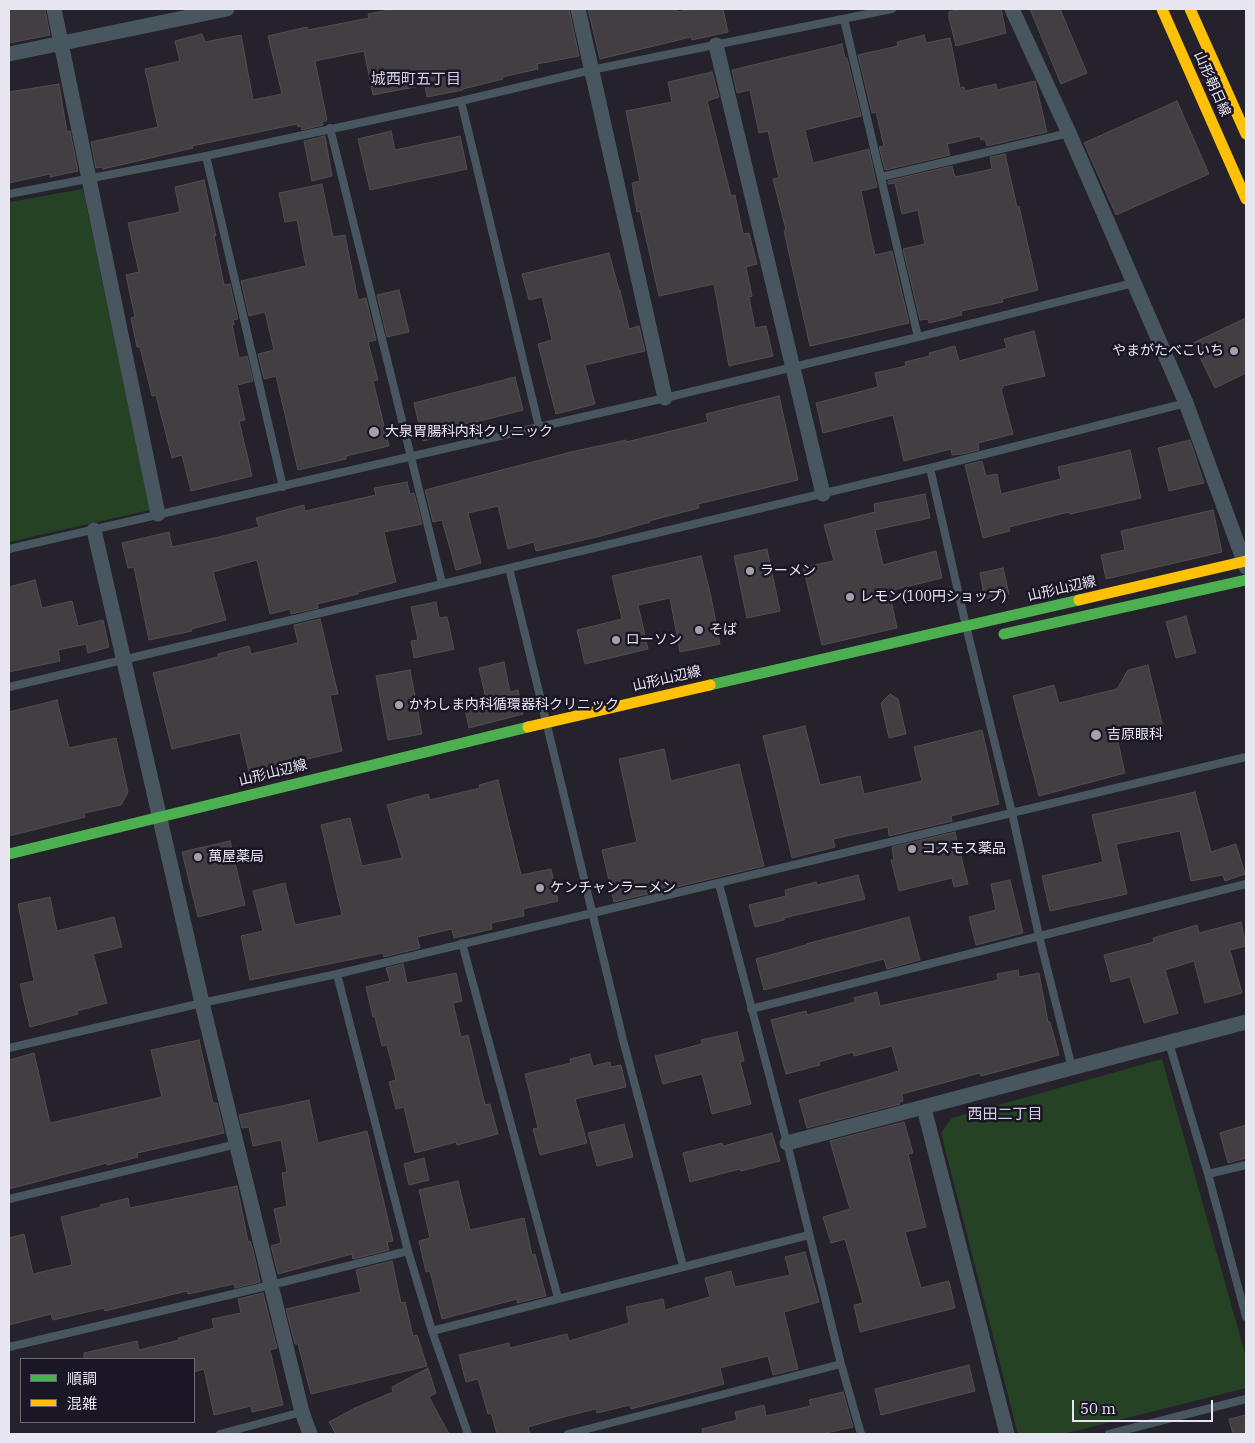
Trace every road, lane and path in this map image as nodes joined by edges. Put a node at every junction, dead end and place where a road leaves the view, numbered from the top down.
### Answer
1 (54, 9) edge
2 (227, 9) edge
3 (578, 9) edge
4 (892, 9) edge
5 (1012, 9) edge
6 (1162, 9) edge
7 (1190, 9) edge
8 (844, 19) junction
9 (61, 43) junction
10 (716, 45) junction
11 (9, 54) edge
12 (591, 70) junction
13 (461, 101) junction
14 (330, 128) junction
15 (1069, 133) junction
16 (1246, 134) edge
17 (206, 156) junction
18 (881, 177) junction
19 (90, 179) junction
20 (9, 194) edge
21 (1246, 198) edge
22 (1133, 283) junction
23 (918, 337) junction
24 (794, 367) junction
25 (665, 398) junction
26 (1186, 403) junction
27 (538, 427) junction
28 (411, 458) junction
29 (930, 468) junction
30 (283, 487) junction
31 (823, 494) junction
32 (158, 514) junction
33 (94, 530) junction
34 (9, 549) edge
35 (1246, 563) edge
36 (509, 568) junction
37 (1246, 580) edge
38 (442, 583) junction
39 (966, 626) junction
40 (975, 641) junction
41 (124, 660) junction
42 (9, 687) edge
43 (546, 722) junction
44 (1246, 757) edge
45 (1012, 813) junction
46 (160, 816) junction
47 (9, 854) edge
48 (719, 884) junction
49 (1246, 884) edge
50 (593, 913) junction
51 (1039, 936) junction
52 (462, 944) junction
53 (337, 974) junction
54 (202, 1002) junction
55 (751, 1009) junction
56 (1246, 1022) edge
57 (1169, 1043) junction
58 (9, 1048) edge
59 (1072, 1068) junction
60 (924, 1108) junction
61 (787, 1143) junction
62 (237, 1144) junction
63 (1246, 1165) edge
64 (1208, 1174) junction
65 (9, 1199) edge
66 (809, 1235) junction
67 (408, 1250) junction
68 (683, 1266) junction
69 (271, 1285) junction
70 (558, 1298) junction
71 (1246, 1317) edge
72 (432, 1331) junction
73 (9, 1347) edge
74 (841, 1364) junction
75 (1246, 1399) edge
76 (302, 1412) junction
77 (220, 1434) edge
78 (310, 1434) edge
79 (468, 1434) edge
80 (568, 1434) edge
81 (861, 1434) edge
82 (1007, 1434) edge
83 (1109, 1434) edge

1 - 9 street
2 - 9 street
3 - 12 street
4 - 8 lane
5 - 15 street
6 - 21 main road, 山形朝日線
7 - 16 main road, 山形朝日線
8 - 10 lane
8 - 18 lane
9 - 11 street
9 - 19 street
10 - 12 lane
10 - 24 street
12 - 13 lane
12 - 25 street
13 - 14 lane
13 - 27 lane
14 - 17 lane
14 - 28 lane
15 - 18 lane
15 - 22 street
17 - 19 lane
17 - 30 lane
18 - 23 lane
19 - 20 lane
19 - 32 street
22 - 23 lane
22 - 26 street
23 - 24 lane
24 - 25 lane
24 - 31 street
25 - 27 lane
26 - 29 lane
26 - 35 street
27 - 28 lane
28 - 30 lane
28 - 38 lane
29 - 31 lane
29 - 39 lane
30 - 32 lane
31 - 36 lane
32 - 33 lane
33 - 34 lane
33 - 41 street
35 - 39 main road, 山形山辺線
36 - 38 lane
36 - 43 lane
37 - 40 main road
38 - 41 lane
39 - 40 lane
39 - 43 main road, 山形山辺線
40 - 45 lane
41 - 42 lane
41 - 46 street
43 - 46 main road, 山形山辺線
43 - 50 lane
44 - 45 lane
45 - 48 lane
45 - 51 lane
46 - 47 main road, 山形山辺線
46 - 54 street
48 - 50 lane
48 - 55 lane
49 - 51 lane
50 - 52 lane
50 - 68 lane
51 - 55 lane
51 - 59 lane
52 - 53 lane
52 - 70 lane
53 - 54 lane
53 - 67 lane
54 - 58 lane
54 - 62 street
55 - 61 lane
56 - 57 street
57 - 59 street
57 - 64 lane
59 - 60 street
60 - 61 street
60 - 82 street
61 - 66 lane
62 - 65 lane
62 - 69 street
63 - 64 lane
64 - 71 lane
66 - 68 lane
66 - 74 lane
67 - 69 lane
67 - 72 lane
68 - 70 lane
69 - 73 lane
69 - 76 street
70 - 72 lane
72 - 79 lane
74 - 80 lane
74 - 81 lane
75 - 83 lane
76 - 77 lane
76 - 78 street

